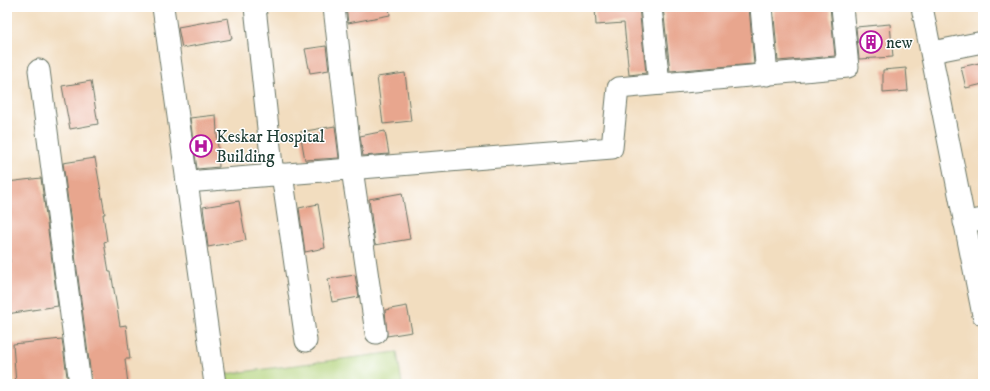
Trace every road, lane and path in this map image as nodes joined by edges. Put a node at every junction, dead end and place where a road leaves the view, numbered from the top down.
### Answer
1 (163, 7) edge
2 (256, 7) edge
3 (334, 7) edge
4 (651, 7) edge
5 (761, 7) edge
6 (842, 7) edge
7 (922, 7) edge
8 (983, 42) edge
9 (932, 52) junction
10 (39, 70) dead end
11 (767, 75) junction
12 (659, 84) junction
13 (352, 169) junction
14 (278, 175) junction
15 (187, 182) junction
16 (974, 220) edge
17 (983, 315) edge
18 (376, 333) dead end
19 (306, 341) dead end
20 (80, 384) edge
21 (215, 384) edge

1 - 15 street
2 - 14 street
3 - 13 street
4 - 12 street
5 - 11 street
6 - 11 street
7 - 9 street
8 - 9 street
9 - 16 street
10 - 20 street
11 - 12 street
12 - 13 street
13 - 14 street
13 - 18 street
14 - 15 street
14 - 19 street
15 - 21 street
16 - 17 street

